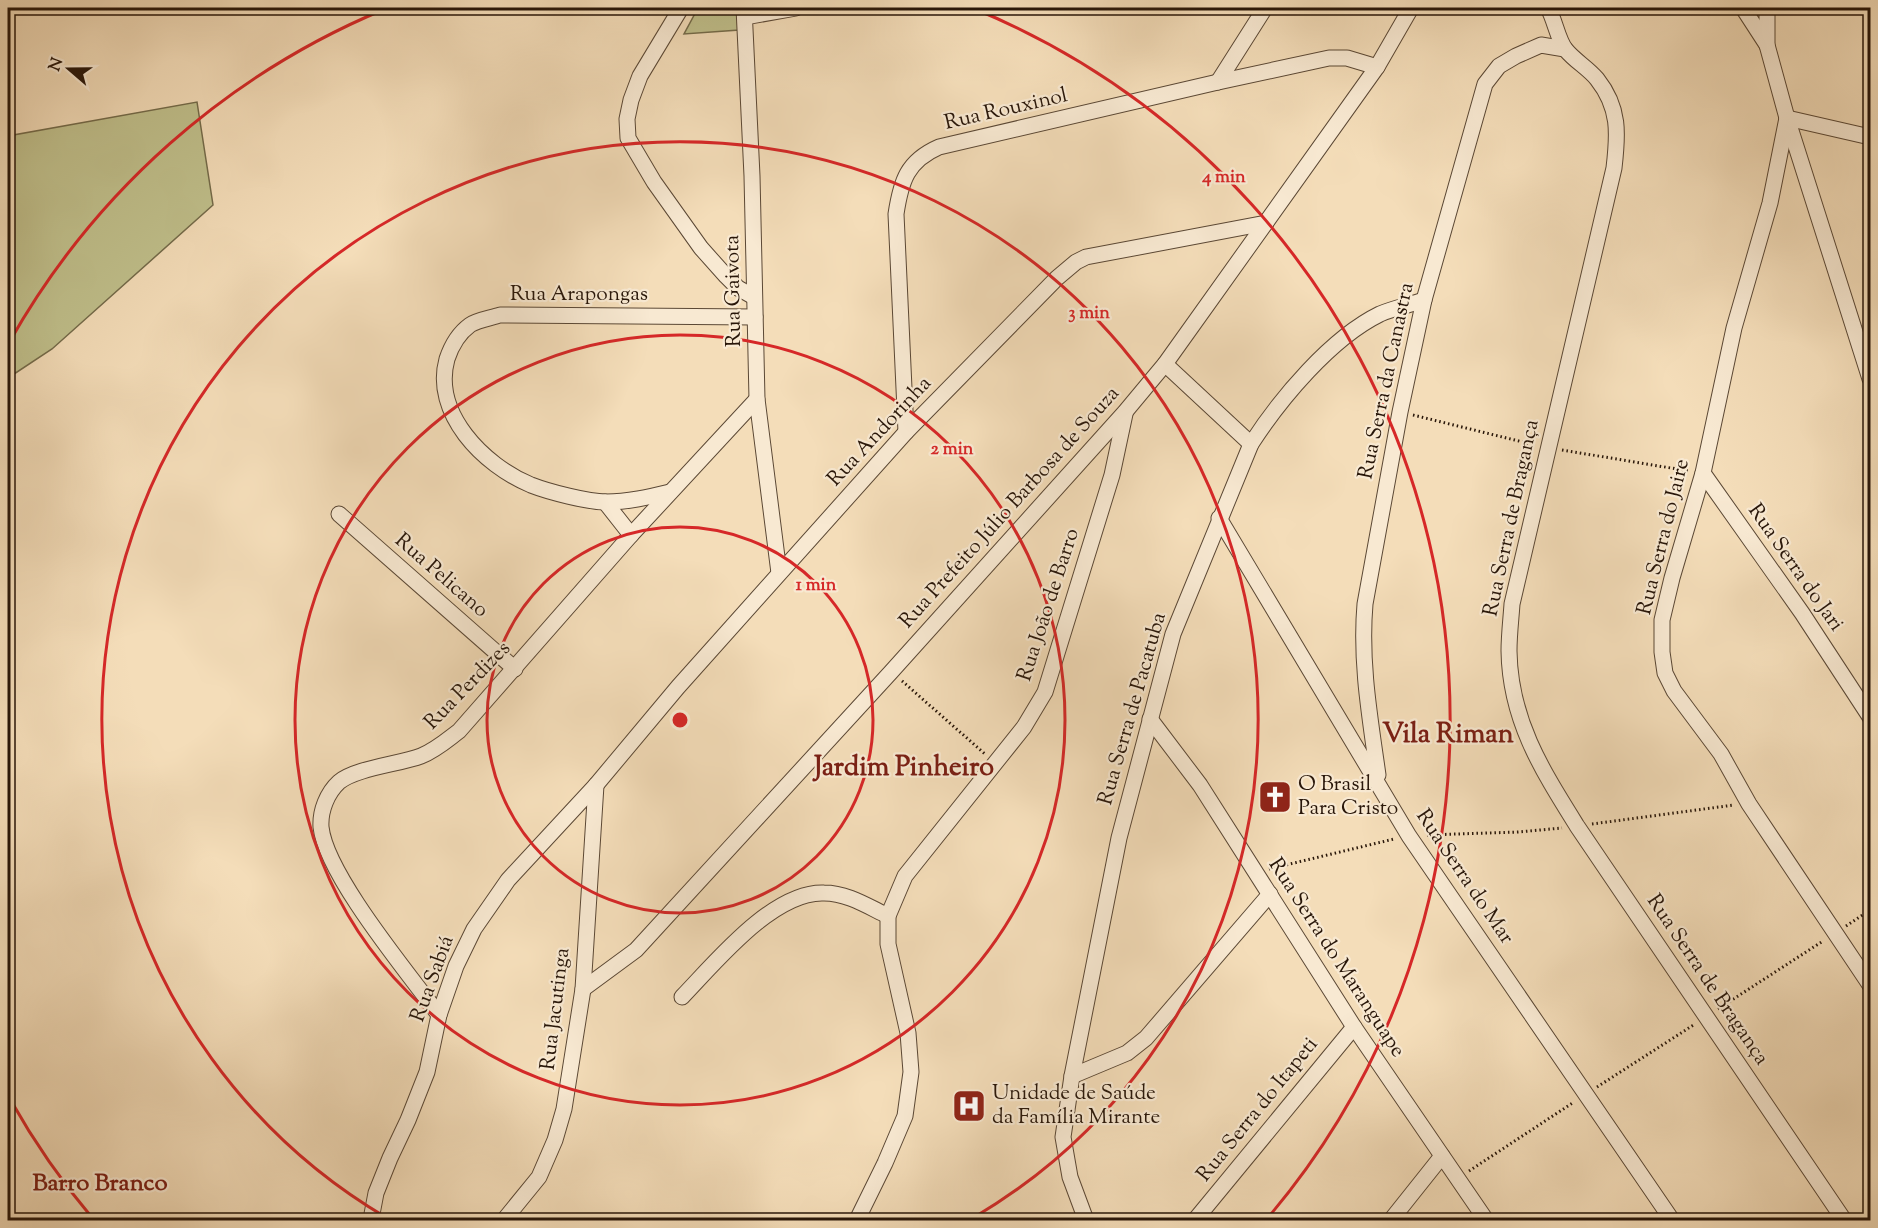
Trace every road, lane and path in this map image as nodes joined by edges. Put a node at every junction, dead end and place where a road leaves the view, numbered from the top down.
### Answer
1 (681, 8) edge
2 (796, 8) edge
3 (1265, 8) edge
4 (1411, 8) edge
5 (1548, 8) edge
6 (1743, 8) edge
7 (1767, 8) edge
8 (744, 12) edge
9 (1767, 45) junction
10 (1564, 49) junction
11 (1377, 67) junction
12 (1218, 82) junction
13 (1787, 118) junction
14 (1870, 137) edge
15 (1266, 223) junction
16 (754, 297) junction
17 (1424, 300) junction
18 (755, 317) junction
19 (1165, 364) junction
20 (1870, 374) edge
21 (757, 399) junction
22 (1125, 412) junction
23 (1400, 412) junction
24 (906, 432) junction
25 (1251, 444) junction
26 (1548, 448) junction
27 (1703, 474) junction
28 (670, 492) junction
29 (605, 502) junction
30 (339, 514) dead end
31 (1219, 518) junction
32 (631, 535) junction
33 (779, 573) junction
34 (516, 669) junction
35 (891, 672) junction
36 (1870, 717) edge
37 (1149, 719) junction
38 (995, 763) junction
39 (1379, 784) junction
40 (596, 785) junction
41 (1749, 804) junction
42 (1577, 826) junction
43 (1409, 836) junction
44 (1256, 872) junction
45 (1270, 894) junction
46 (1870, 910) edge
47 (888, 916) junction
48 (1835, 933) junction
49 (1870, 985) edge
50 (584, 989) junction
51 (682, 997) dead end
52 (439, 1016) junction
53 (1706, 1017) junction
54 (1354, 1027) junction
55 (1072, 1076) junction
56 (1586, 1094) junction
57 (1442, 1156) junction
58 (1457, 1178) junction
59 (1671, 1219) edge
60 (373, 1221) edge
61 (504, 1221) edge
62 (857, 1221) edge
63 (1086, 1221) edge
64 (1195, 1221) edge
65 (1391, 1221) edge
66 (1486, 1221) edge
67 (1844, 1221) edge

1 - 16 street
2 - 8 street
3 - 12 street
4 - 11 street, Rua Prefeito Júlio Barbosa de Souza
5 - 10 street, Rua Serra de Bragança
6 - 9 street
7 - 9 street
8 - 16 street, Rua Gaivota
9 - 13 street
10 - 17 street, Rua Serra da Canastra
10 - 26 street, Rua Serra de Bragança
11 - 12 street, Rua Rouxinol
11 - 15 street, Rua Prefeito Júlio Barbosa de Souza
12 - 24 street, Rua Rouxinol
13 - 14 street
13 - 20 street
13 - 27 street, Rua Serra do Jaire
15 - 19 street, Rua Prefeito Júlio Barbosa de Souza
15 - 24 street, Rua Andorinha
16 - 18 street, Rua Gaivota
17 - 23 street, Rua Serra da Canastra
17 - 25 street, Rua Serra de Pacatuba
18 - 21 street, Rua Gaivota
18 - 29 street, Rua Arapongas
19 - 22 street, Rua Prefeito Júlio Barbosa de Souza
19 - 25 street
21 - 28 street, Rua Perdizes
21 - 33 street, Rua Gaivota
22 - 35 street, Rua Prefeito Júlio Barbosa de Souza
22 - 38 street, Rua João de Barro
23 - 26 path
23 - 39 street, Rua Serra da Canastra
24 - 33 street, Rua Andorinha
25 - 31 street, Rua Serra de Pacatuba
26 - 27 path
26 - 42 street, Rua Serra de Bragança
27 - 36 street, Rua Serra do Jari
27 - 41 street, Rua Serra do Jaire
28 - 29 street, Rua Arapongas
28 - 32 street, Rua Perdizes
29 - 32 street
30 - 34 street, Rua Pelicano
31 - 37 street, Rua Serra de Pacatuba
31 - 39 street, Rua Serra do Mar
32 - 34 street, Rua Perdizes
33 - 40 street, Rua Andorinha
34 - 52 street, Rua Perdizes
35 - 38 path
35 - 50 street, Rua Prefeito Júlio Barbosa de Souza
37 - 44 street, Rua Serra do Maranguape
37 - 55 street, Rua Serra de Pacatuba
38 - 47 street, Rua João de Barro
39 - 43 street, Rua Serra do Mar
40 - 50 street, Rua Jacutinga
40 - 52 street, Rua Sabiá
41 - 42 path
41 - 48 street, Rua Serra do Jaire
42 - 43 path
42 - 53 street, Rua Serra de Bragança
43 - 44 path
43 - 56 street, Rua Serra do Mar
44 - 45 street, Rua Serra do Maranguape
45 - 54 street, Rua Serra do Maranguape
45 - 55 street
46 - 48 path
47 - 51 street
47 - 62 street, Rua João de Barro
48 - 49 street, Rua Serra do Jaire
48 - 53 path
50 - 61 street, Rua Jacutinga
52 - 60 street, Rua Sabiá
53 - 56 path
53 - 67 street, Rua Serra de Bragança
54 - 57 street, Rua Serra do Maranguape
54 - 64 street, Rua Serra do Itapeti
55 - 63 street, Rua Serra de Pacatuba
56 - 58 path
56 - 59 street, Rua Serra do Mar
57 - 58 street, Rua Serra do Maranguape
57 - 65 street
58 - 66 street, Rua Serra do Maranguape

